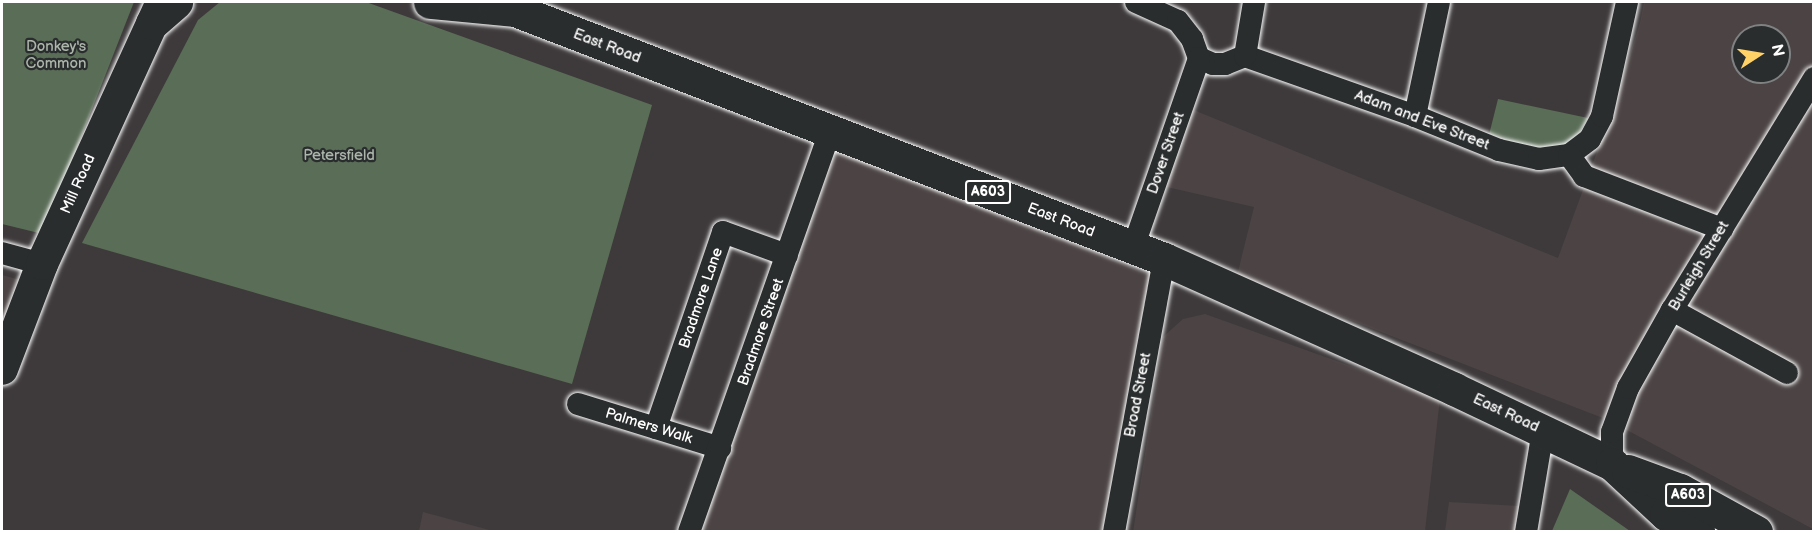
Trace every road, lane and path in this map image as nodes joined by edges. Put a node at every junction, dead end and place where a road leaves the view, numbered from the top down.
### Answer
1 (176, 2) edge
2 (430, 2) edge
3 (1136, 2) edge
4 (1440, 2) edge
5 (1627, 2) edge
6 (504, 6) edge
7 (157, 12) edge
8 (1252, 12) edge
9 (1245, 56) junction
10 (1199, 58) junction
11 (1814, 78) edge
12 (1416, 116) junction
13 (830, 131) junction
14 (1569, 155) junction
15 (1722, 229) junction
16 (1133, 248) junction
17 (2, 253) edge
18 (787, 255) junction
19 (1164, 259) junction
20 (42, 264) junction
21 (1672, 310) junction
22 (2, 369) edge
23 (1787, 373) dead end
24 (578, 404) dead end
25 (656, 428) junction
26 (1543, 430) junction
27 (720, 448) junction
28 (1614, 465) junction
29 (689, 531) edge
30 (1114, 531) edge
31 (1526, 531) edge
32 (1698, 531) edge
33 (1756, 531) edge

1 - 7 main road
2 - 6 main road, East Road
3 - 10 street
4 - 12 street
5 - 14 street
6 - 13 main road, East Road / A603
7 - 20 street, Mill Road
8 - 9 street
9 - 10 street
9 - 12 street, Adam and Eve Street
10 - 16 street, Dover Street
11 - 15 street, Burleigh Street
12 - 14 street, Adam and Eve Street
13 - 16 main road, East Road / A603
13 - 18 street, Bradmore Street
14 - 15 street
15 - 21 street, Burleigh Street
16 - 19 main road, East Road / A603
17 - 20 street
18 - 25 street, Bradmore Lane
18 - 27 street, Bradmore Street
19 - 26 main road, East Road / A603
19 - 30 street, Broad Street
20 - 22 street, Mill Road
21 - 23 street
21 - 28 street, Burleigh Street
24 - 25 street, Palmers Walk
25 - 27 street, Palmers Walk
26 - 28 main road, East Road / A603
26 - 31 street
27 - 29 street, Bradmore Street
28 - 32 main road, East Road / A603
28 - 33 main road, East Road / A603

